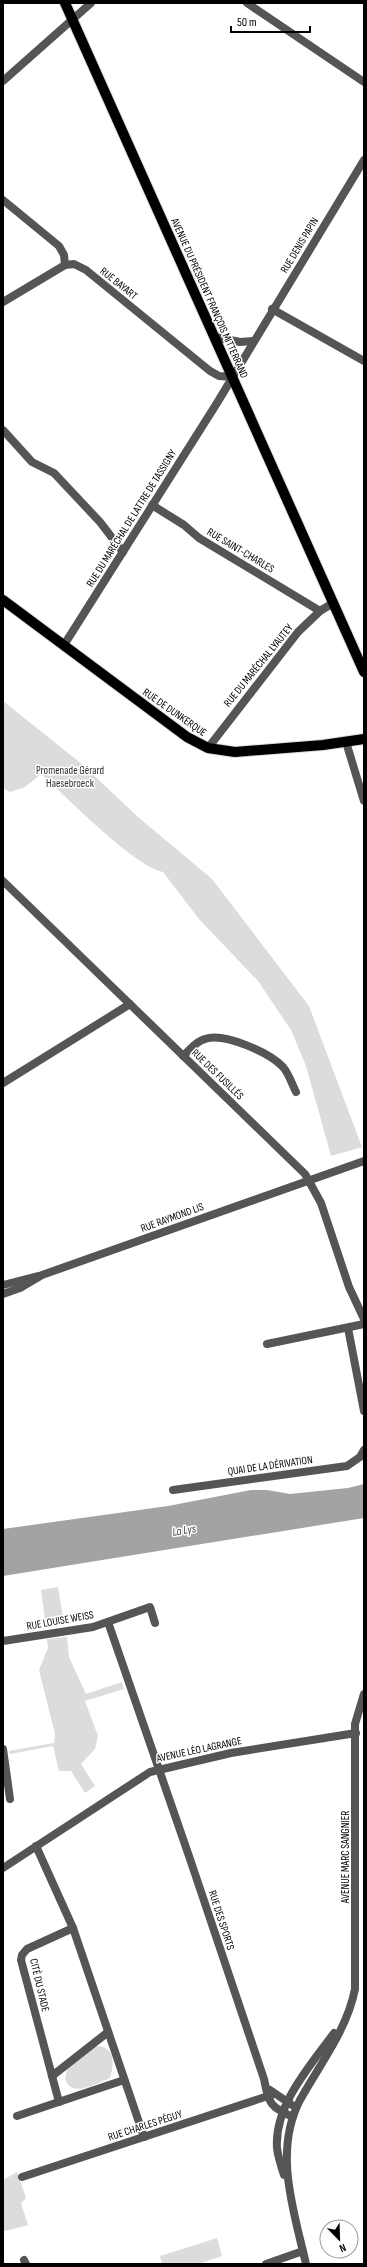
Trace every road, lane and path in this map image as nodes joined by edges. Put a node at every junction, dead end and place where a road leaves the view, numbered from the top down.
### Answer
1 (65, 3) edge
2 (91, 3) edge
3 (247, 3) edge
4 (73, 20) junction
5 (3, 81) edge
6 (364, 82) edge
7 (364, 160) edge
8 (3, 200) edge
9 (65, 266) junction
10 (3, 302) edge
11 (272, 310) junction
12 (214, 337) junction
13 (253, 341) junction
14 (364, 361) edge
15 (232, 377) junction
16 (3, 430) edge
17 (152, 505) junction
18 (123, 552) junction
19 (3, 600) edge
20 (333, 602) junction
21 (320, 611) junction
22 (64, 645) junction
23 (364, 672) edge
24 (364, 739) edge
25 (346, 742) junction
26 (208, 748) junction
27 (364, 801) edge
28 (3, 880) edge
29 (130, 1004) junction
30 (183, 1056) junction
31 (3, 1083) edge
32 (296, 1092) dead end
33 (364, 1161) edge
34 (309, 1180) junction
35 (42, 1276) junction
36 (3, 1285) edge
37 (3, 1294) edge
38 (364, 1319) edge
39 (364, 1324) edge
40 (348, 1328) junction
41 (267, 1344) dead end
42 (364, 1411) edge
43 (364, 1450) edge
44 (173, 1490) dead end
45 (108, 1622) junction
46 (155, 1623) dead end
47 (3, 1641) edge
48 (364, 1694) edge
49 (356, 1733) junction
50 (3, 1749) edge
51 (158, 1769) junction
52 (10, 1799) dead end
53 (36, 1846) junction
54 (3, 1868) edge
55 (73, 1928) junction
56 (345, 2020) junction
57 (108, 2032) junction
58 (52, 2076) junction
59 (124, 2080) junction
60 (270, 2095) junction
61 (59, 2102) junction
62 (288, 2103) junction
63 (297, 2108) junction
64 (284, 2112) junction
65 (17, 2116) dead end
66 (293, 2116) junction
67 (144, 2137) junction
68 (22, 2177) dead end
69 (294, 2208) junction
70 (303, 2251) junction
71 (266, 2264) edge
72 (306, 2264) edge

1 - 4 main road, AVENUE DU PRÉSIDENT FRANÇOIS MITTERRAND
2 - 4 street
3 - 6 street
4 - 5 street
4 - 12 main road, AVENUE DU PRÉSIDENT FRANÇOIS MITTERRAND
7 - 11 street, RUE DENIS PAPIN
8 - 9 street
9 - 10 street
9 - 15 street, RUE BAYART
11 - 13 street, RUE DENIS PAPIN
11 - 14 street
12 - 13 street
12 - 15 main road, AVENUE DU PRÉSIDENT FRANÇOIS MITTERRAND
13 - 15 street, RUE DENIS PAPIN
15 - 17 street, RUE DU MARÉCHAL DE LATTRE DE TASSIGNY
15 - 20 main road, AVENUE DU PRÉSIDENT FRANÇOIS MITTERRAND
16 - 18 street
17 - 18 street, RUE DU MARÉCHAL DE LATTRE DE TASSIGNY
17 - 21 street, RUE SAINT-CHARLES
18 - 22 street, RUE DU MARÉCHAL DE LATTRE DE TASSIGNY
19 - 22 main road, RUE DE DUNKERQUE
20 - 21 street, RUE DU MARÉCHAL LYAUTEY
20 - 23 main road, AVENUE DU PRÉSIDENT FRANÇOIS MITTERRAND
21 - 26 street, RUE DU MARÉCHAL LYAUTEY
22 - 26 main road, RUE DE DUNKERQUE
24 - 25 main road, RUE DE DUNKERQUE
25 - 26 main road, RUE DE DUNKERQUE
25 - 27 street
28 - 29 street, RUE DES FUSILLÉS
29 - 30 street, RUE DES FUSILLÉS
29 - 31 street
30 - 32 street
30 - 34 street, RUE DES FUSILLÉS
33 - 34 street, RUE RAYMOND LIS
34 - 35 street, RUE RAYMOND LIS
34 - 38 street, RUE DES FUSILLÉS
35 - 36 street, RUE RAYMOND LIS
35 - 37 street, RUE RAYMOND LIS
39 - 40 street
40 - 41 street
40 - 42 street
43 - 44 street, QUAI DE LA DÉRIVATION
45 - 46 street, RUE LOUISE WEISS
45 - 47 street, RUE LOUISE WEISS
45 - 51 street, RUE DES SPORTS
48 - 49 street, AVENUE MARC SANGNIER
49 - 51 street, AVENUE LÉO LAGRANGE
49 - 56 street, AVENUE MARC SANGNIER
50 - 52 street
51 - 53 street, AVENUE LÉO LAGRANGE
51 - 60 street, RUE DES SPORTS
53 - 54 street, AVENUE LÉO LAGRANGE
53 - 55 street
55 - 57 street
55 - 58 street, CITÉ DU STADE
56 - 62 street, AVENUE MARC SANGNIER
56 - 63 street, AVENUE MARC SANGNIER
57 - 58 street
57 - 59 street
58 - 61 street, CITÉ DU STADE
59 - 61 street
59 - 67 street
60 - 62 street
60 - 64 street
60 - 67 street, RUE CHARLES PÉGUY
61 - 65 street
62 - 63 street
62 - 64 street, AVENUE MARC SANGNIER
63 - 66 street, AVENUE MARC SANGNIER
64 - 66 street
64 - 69 street, AVENUE MARC SANGNIER
66 - 69 street, AVENUE MARC SANGNIER
67 - 68 street, RUE CHARLES PÉGUY
69 - 70 street, AVENUE MARC SANGNIER
70 - 71 street
70 - 72 street, AVENUE MARC SANGNIER

